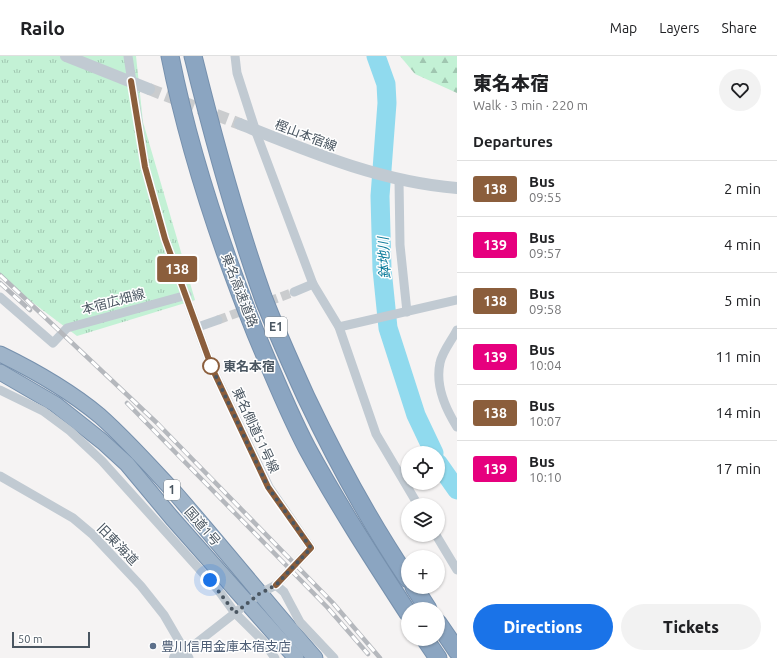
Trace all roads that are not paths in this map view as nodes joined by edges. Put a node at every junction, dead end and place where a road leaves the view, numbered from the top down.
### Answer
1 (66, 56) edge
2 (128, 56) edge
3 (170, 56) edge
4 (192, 56) edge
5 (235, 56) edge
6 (131, 81) junction
7 (149, 88) tunnel mouth
8 (240, 124) tunnel mouth
9 (255, 130) junction
10 (397, 179) junction
11 (457, 188) edge
12 (313, 284) junction
13 (294, 292) tunnel mouth
14 (187, 295) junction
15 (0, 297) edge
16 (457, 300) edge
17 (407, 312) junction
18 (218, 320) tunnel mouth
19 (198, 327) junction
20 (339, 328) junction
21 (457, 330) edge
22 (0, 354) edge
23 (0, 372) edge
24 (0, 390) edge
25 (34, 392) junction
26 (43, 411) junction
27 (457, 427) edge
28 (0, 476) edge
29 (414, 498) edge
30 (162, 528) junction
31 (186, 534) junction
32 (440, 542) edge
33 (401, 568) edge
34 (457, 570) edge
35 (276, 585) junction
36 (254, 599) junction
37 (401, 602) edge
38 (235, 613) junction
39 (445, 633) edge
40 (430, 646) edge
41 (457, 651) edge
42 (183, 656) edge
43 (275, 658) edge
44 (296, 658) edge
45 (314, 658) edge
46 (334, 658) edge
47 (438, 658) edge

1 - 6 street
2 - 6 street, 東名側道51号線
3 - 37 highway, 東名高速道路 / E1
4 - 33 highway, 東名高速道路 / E1
5 - 9 street
6 - 7 street
6 - 14 street, 東名側道51号線
8 - 9 street, 樫山本宿線
9 - 10 street, 樫山本宿線
9 - 12 street
10 - 11 street
10 - 17 street
12 - 13 street
12 - 20 street
14 - 15 street, 本宿広畑線
14 - 19 street, 東名側道51号線
16 - 17 street
17 - 20 street
18 - 19 street
19 - 35 street, 東名側道51号線
20 - 29 street
21 - 27 street
22 - 36 highway, 国道1号 / 1
23 - 25 highway, 国道1号 / 1
24 - 26 street
25 - 26 street
25 - 31 highway, 国道1号 / 1
26 - 30 street
28 - 42 street, 旧東海道
30 - 31 street
30 - 38 street
31 - 36 highway, 国道1号 / 1
32 - 34 street
35 - 36 street
35 - 46 street
36 - 38 street
36 - 44 highway, 国道1号 / 1
36 - 45 highway, 国道1号 / 1
38 - 42 street
38 - 43 street
39 - 41 highway
40 - 47 highway

